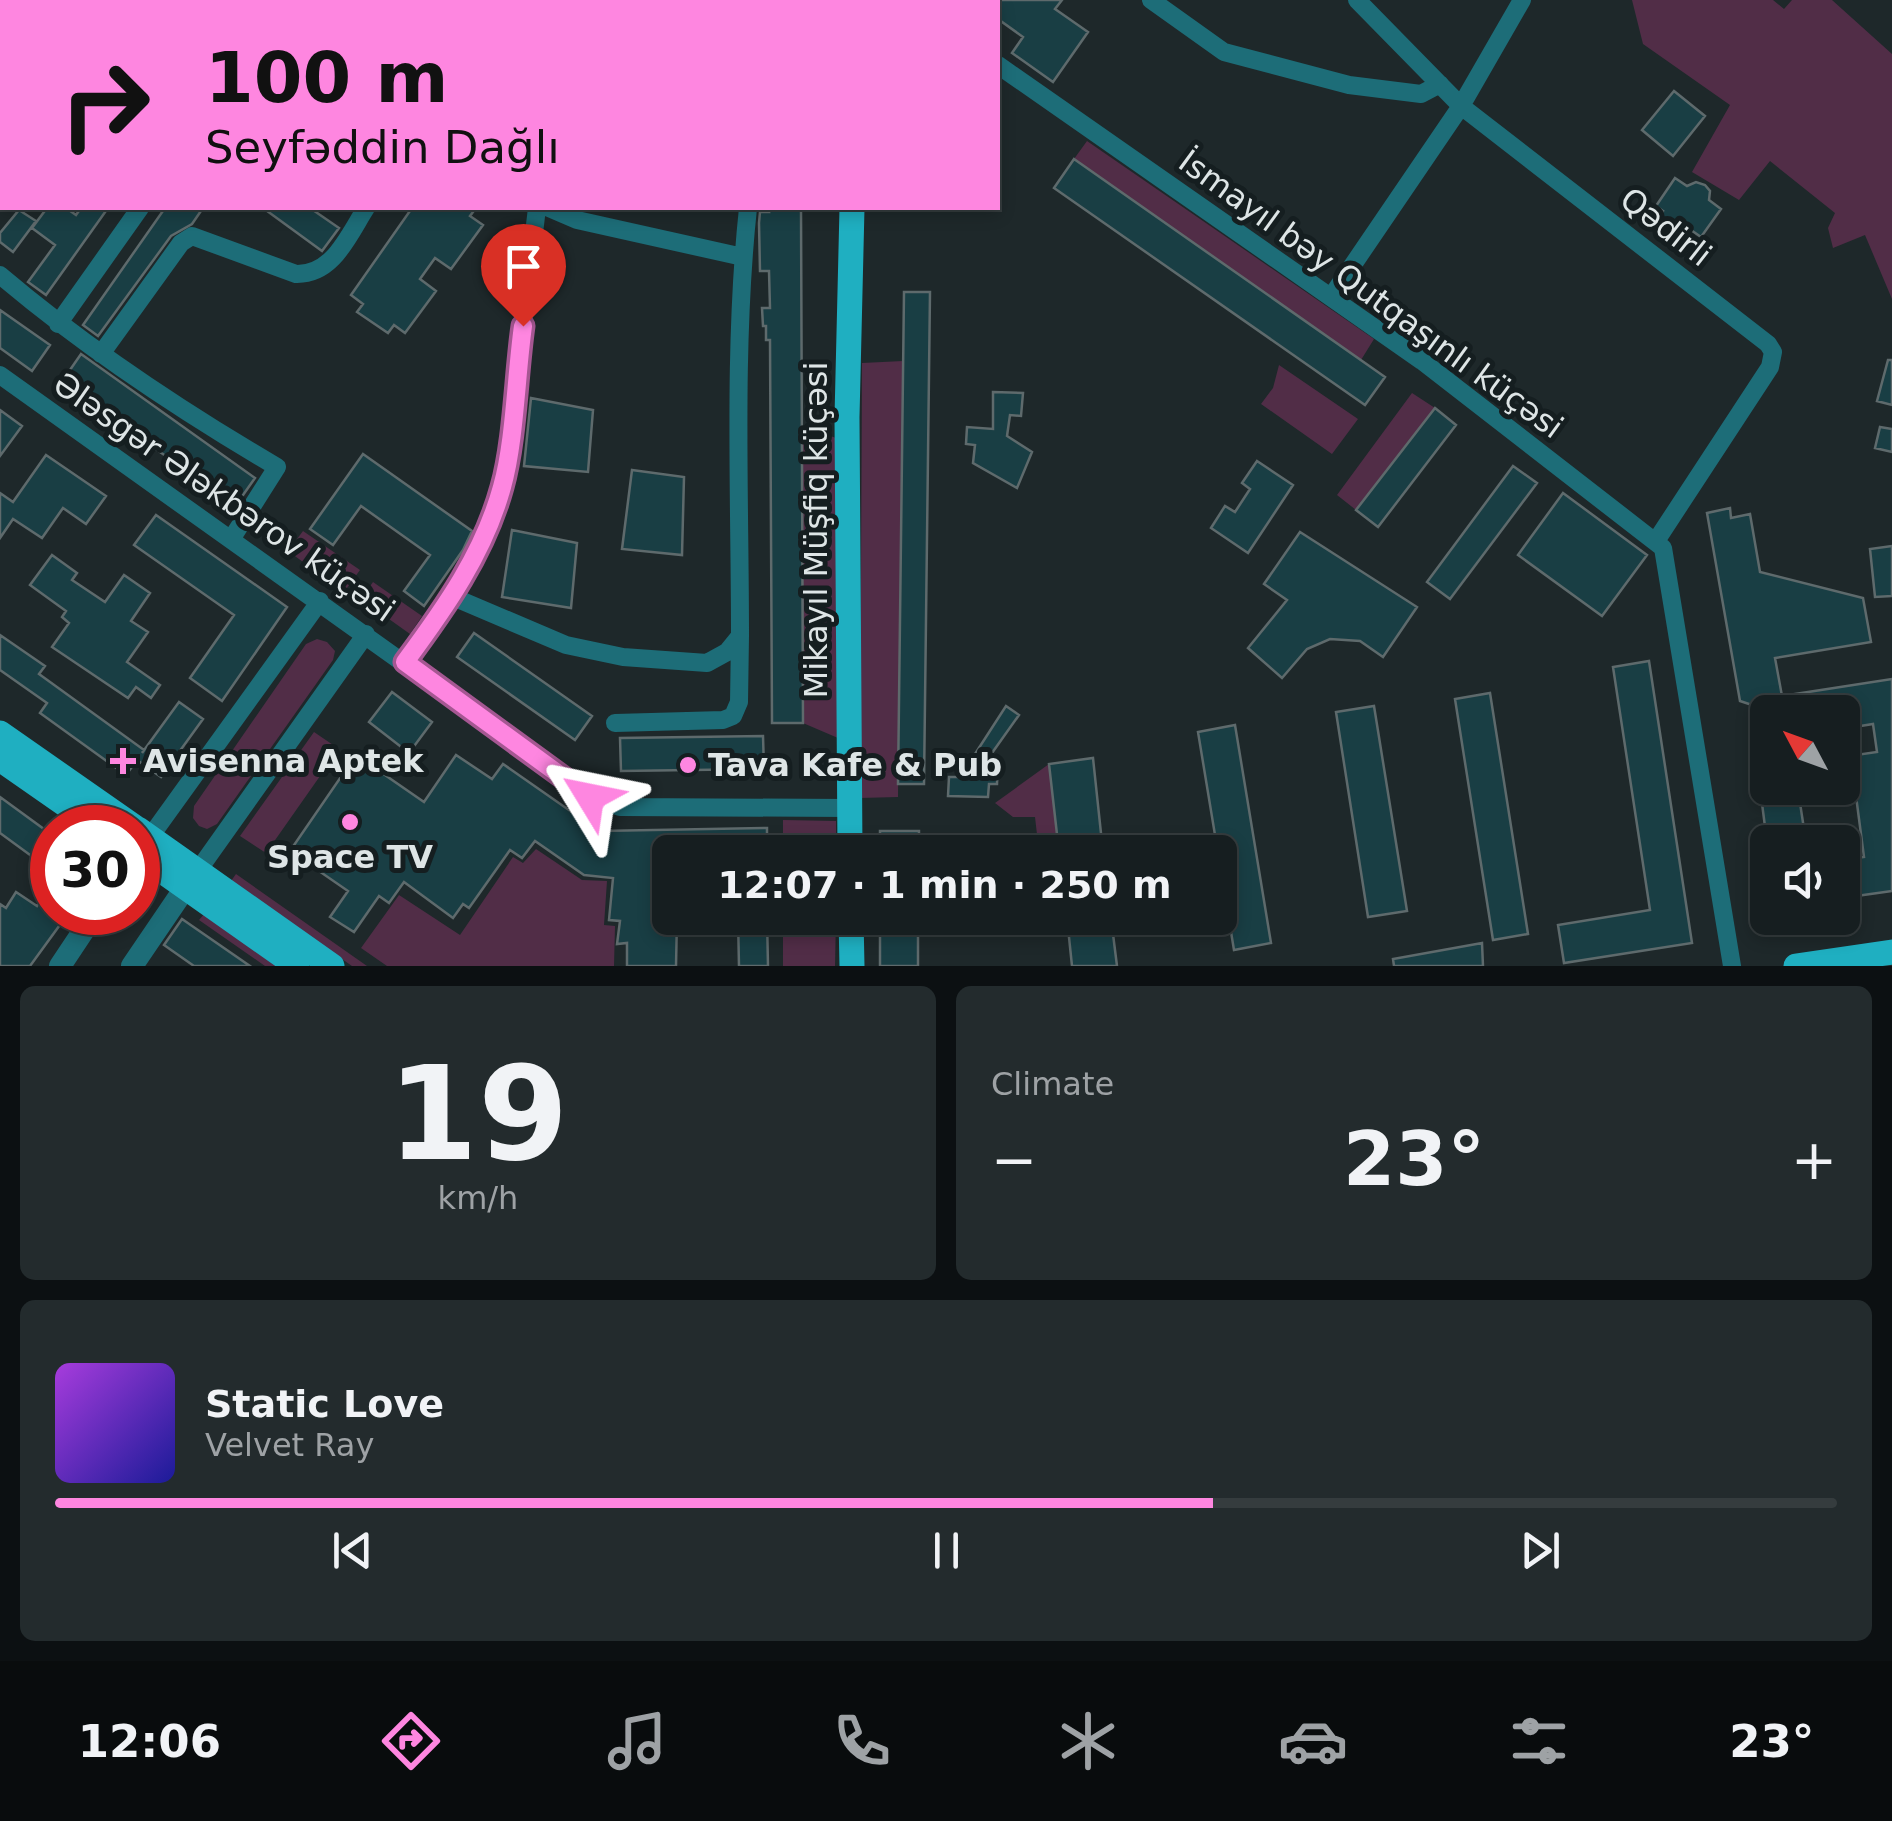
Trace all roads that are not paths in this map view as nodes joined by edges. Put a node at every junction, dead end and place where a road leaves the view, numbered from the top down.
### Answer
1 (1151, 0) edge
2 (1358, 0) edge
3 (1522, 0) edge
4 (1000, 66) edge
5 (1440, 84) junction
6 (1461, 106) junction
7 (139, 210) edge
8 (365, 210) edge
9 (537, 210) edge
10 (554, 210) edge
11 (748, 210) edge
12 (852, 210) edge
13 (743, 257) junction
14 (0, 275) edge
15 (1331, 297) junction
16 (58, 324) junction
17 (101, 354) junction
18 (0, 374) edge
19 (232, 538) junction
20 (1656, 540) junction
21 (453, 597) junction
22 (320, 601) junction
23 (366, 634) junction
24 (740, 636) junction
25 (405, 662) junction
26 (615, 723) dead end
27 (0, 733) edge
28 (0, 759) edge
29 (66, 805) edge
30 (94, 805) edge
31 (849, 808) junction
32 (160, 813) edge
33 (850, 835) edge
34 (160, 855) edge
35 (192, 879) junction
36 (81, 935) edge
37 (851, 935) edge
38 (1892, 952) edge
39 (60, 966) edge
40 (132, 966) edge
41 (298, 966) edge
42 (332, 966) edge
43 (852, 966) edge
44 (1732, 966) edge
45 (1796, 966) edge

1 - 5 street
2 - 5 street, Qədirli
3 - 6 street
4 - 15 street, İsmayıl bəy Qutqaşınlı küçəsi
5 - 6 street, Qədirli
6 - 15 street
6 - 20 street, Qədirli
7 - 16 street
8 - 17 street
9 - 21 street
10 - 13 street
11 - 13 street
12 - 31 main road, Mikayıl Müşfiq küçəsi
13 - 24 street
14 - 16 street
15 - 20 street, İsmayıl bəy Qutqaşınlı küçəsi
16 - 17 street
17 - 19 street
18 - 19 street, Ələsgər Ələkbərov küçəsi
19 - 22 street, Ələsgər Ələkbərov küçəsi
20 - 44 street
21 - 24 street
21 - 25 street
22 - 23 street, Ələsgər Ələkbərov küçəsi
22 - 32 street
23 - 25 street, Ələsgər Ələkbərov küçəsi
23 - 35 street
24 - 26 street
25 - 31 street, Ələsgər Ələkbərov küçəsi
27 - 30 main road
28 - 29 main road
31 - 33 main road, Mikayıl Müşfiq küçəsi
34 - 35 main road
35 - 40 street
35 - 41 main road
35 - 42 main road
36 - 39 street
37 - 43 main road
38 - 45 main road

